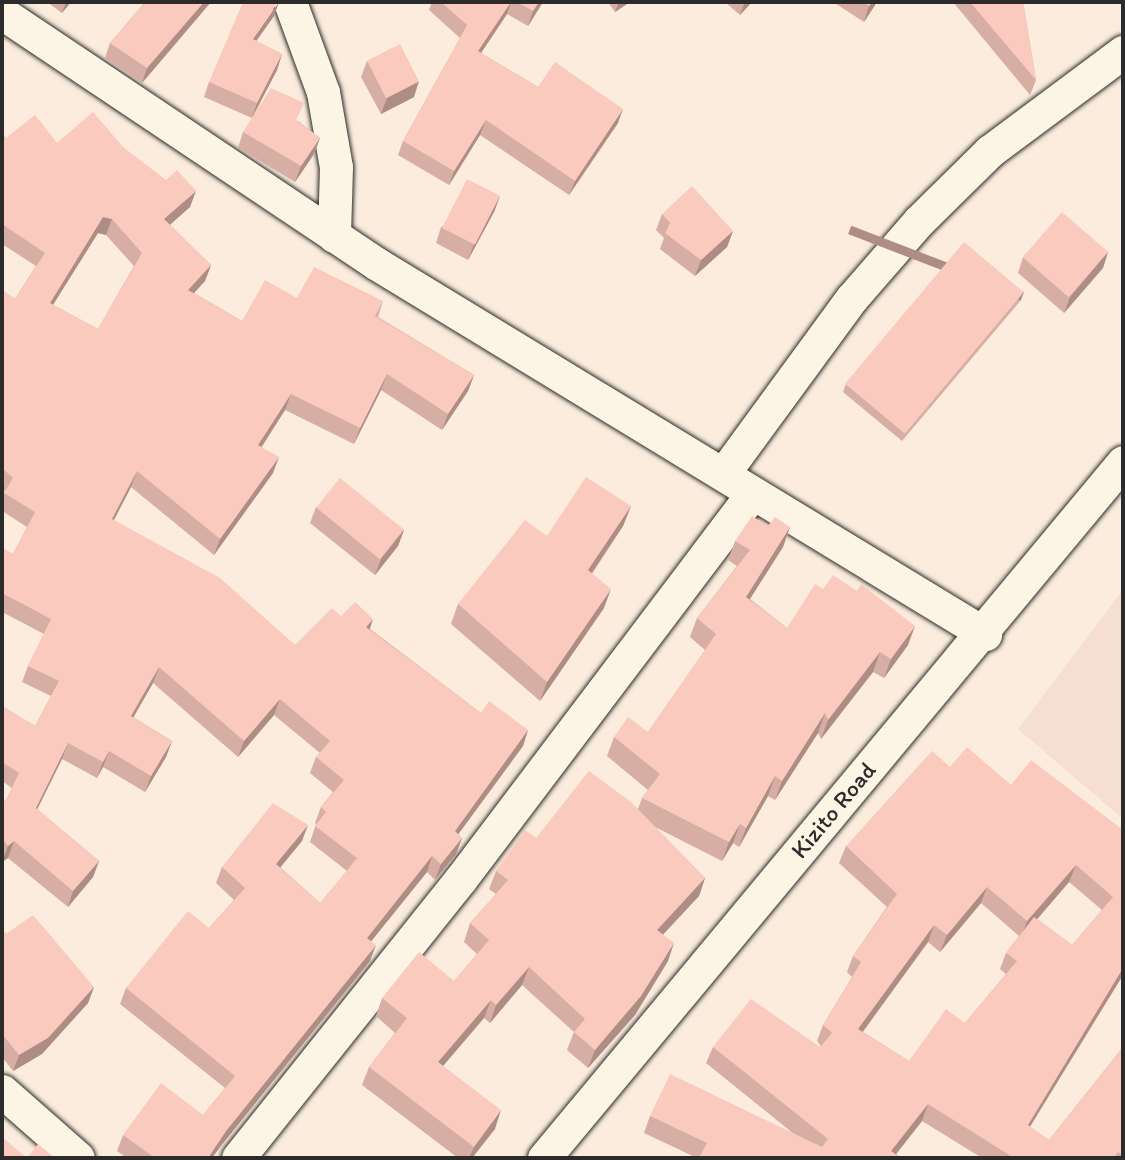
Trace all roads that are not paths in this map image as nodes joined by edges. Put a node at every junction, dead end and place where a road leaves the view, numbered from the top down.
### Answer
1 (290, 2) edge
2 (5, 21) edge
3 (1123, 52) edge
4 (334, 236) junction
5 (1123, 462) edge
6 (723, 474) junction
7 (753, 493) junction
8 (985, 635) junction
9 (2, 1091) edge
10 (78, 1158) edge
11 (238, 1158) edge
12 (544, 1158) edge

1 - 4 street
2 - 4 street
3 - 6 street
4 - 6 street
5 - 8 street, Kizito Road
6 - 7 street
7 - 8 street
7 - 11 street
8 - 12 street, Kizito Road
9 - 10 street

